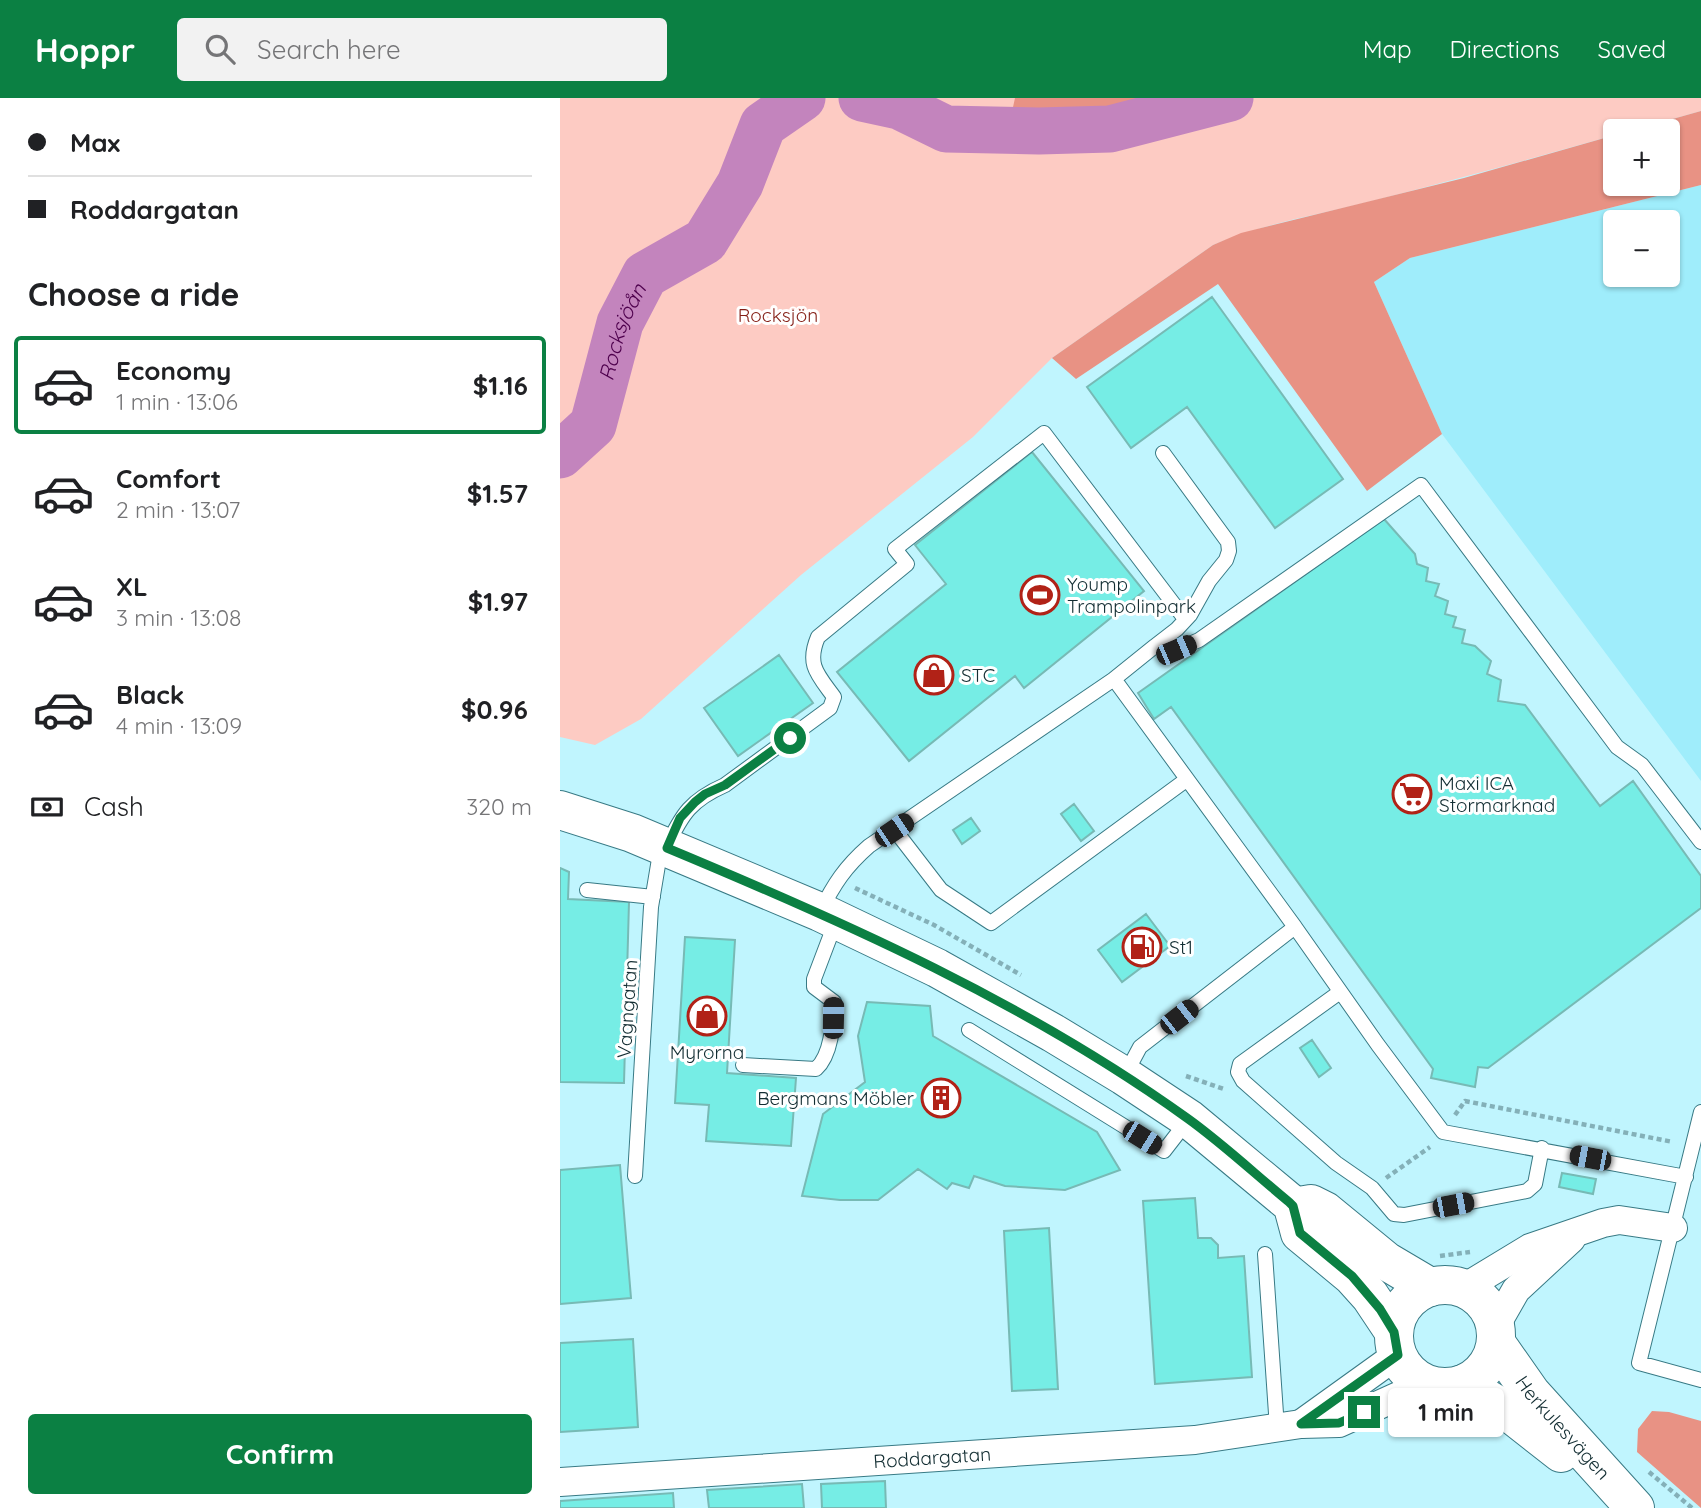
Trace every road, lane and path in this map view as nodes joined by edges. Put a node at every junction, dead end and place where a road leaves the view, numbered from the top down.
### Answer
1 (1163, 453) dead end
2 (1185, 620) junction
3 (1155, 646) junction
4 (1114, 679) junction
5 (1186, 780) junction
6 (560, 810) edge
7 (894, 830) junction
8 (1701, 842) edge
9 (664, 846) junction
10 (587, 890) dead end
11 (653, 897) junction
12 (828, 916) junction
13 (1295, 927) junction
14 (1340, 992) junction
15 (969, 1030) dead end
16 (743, 1065) dead end
17 (1124, 1076) junction
18 (1465, 1101) dead end
19 (1701, 1112) edge
20 (1188, 1119) junction
21 (1693, 1146) junction
22 (1542, 1148) junction
23 (635, 1176) dead end
24 (1686, 1177) junction
25 (1293, 1206) junction
26 (1674, 1228) junction
27 (1578, 1232) junction
28 (1265, 1254) dead end
29 (1447, 1287) junction
30 (1496, 1334) junction
31 (1396, 1343) junction
32 (1701, 1380) edge
33 (1449, 1386) junction
34 (1289, 1426) junction
35 (560, 1482) edge
36 (1634, 1508) edge

1 - 2 lane
2 - 3 lane
2 - 9 lane, Vagngatan
3 - 4 lane
3 - 8 lane
4 - 5 lane
4 - 7 lane
5 - 7 lane
5 - 13 lane
6 - 9 main road
7 - 12 lane
9 - 11 lane, Vagngatan
9 - 12 main road
10 - 11 lane
11 - 23 lane, Vagngatan
12 - 16 lane
12 - 17 main road
13 - 14 lane
13 - 17 lane
14 - 22 lane
14 - 22 lane
15 - 20 lane
17 - 20 main road
18 - 21 path
19 - 21 lane
20 - 25 main road
21 - 24 lane
22 - 24 lane
24 - 26 lane
25 - 29 main road
25 - 31 main road
26 - 27 street
26 - 32 lane
27 - 29 street
27 - 30 street
28 - 34 lane
29 - 30 main road
29 - 31 main road
30 - 33 main road
30 - 36 main road, Herkulesvägen
31 - 33 main road
31 - 34 street, Roddargatan
33 - 34 street, Roddargatan
33 - 36 main road, Herkulesvägen
34 - 35 street, Roddargatan

